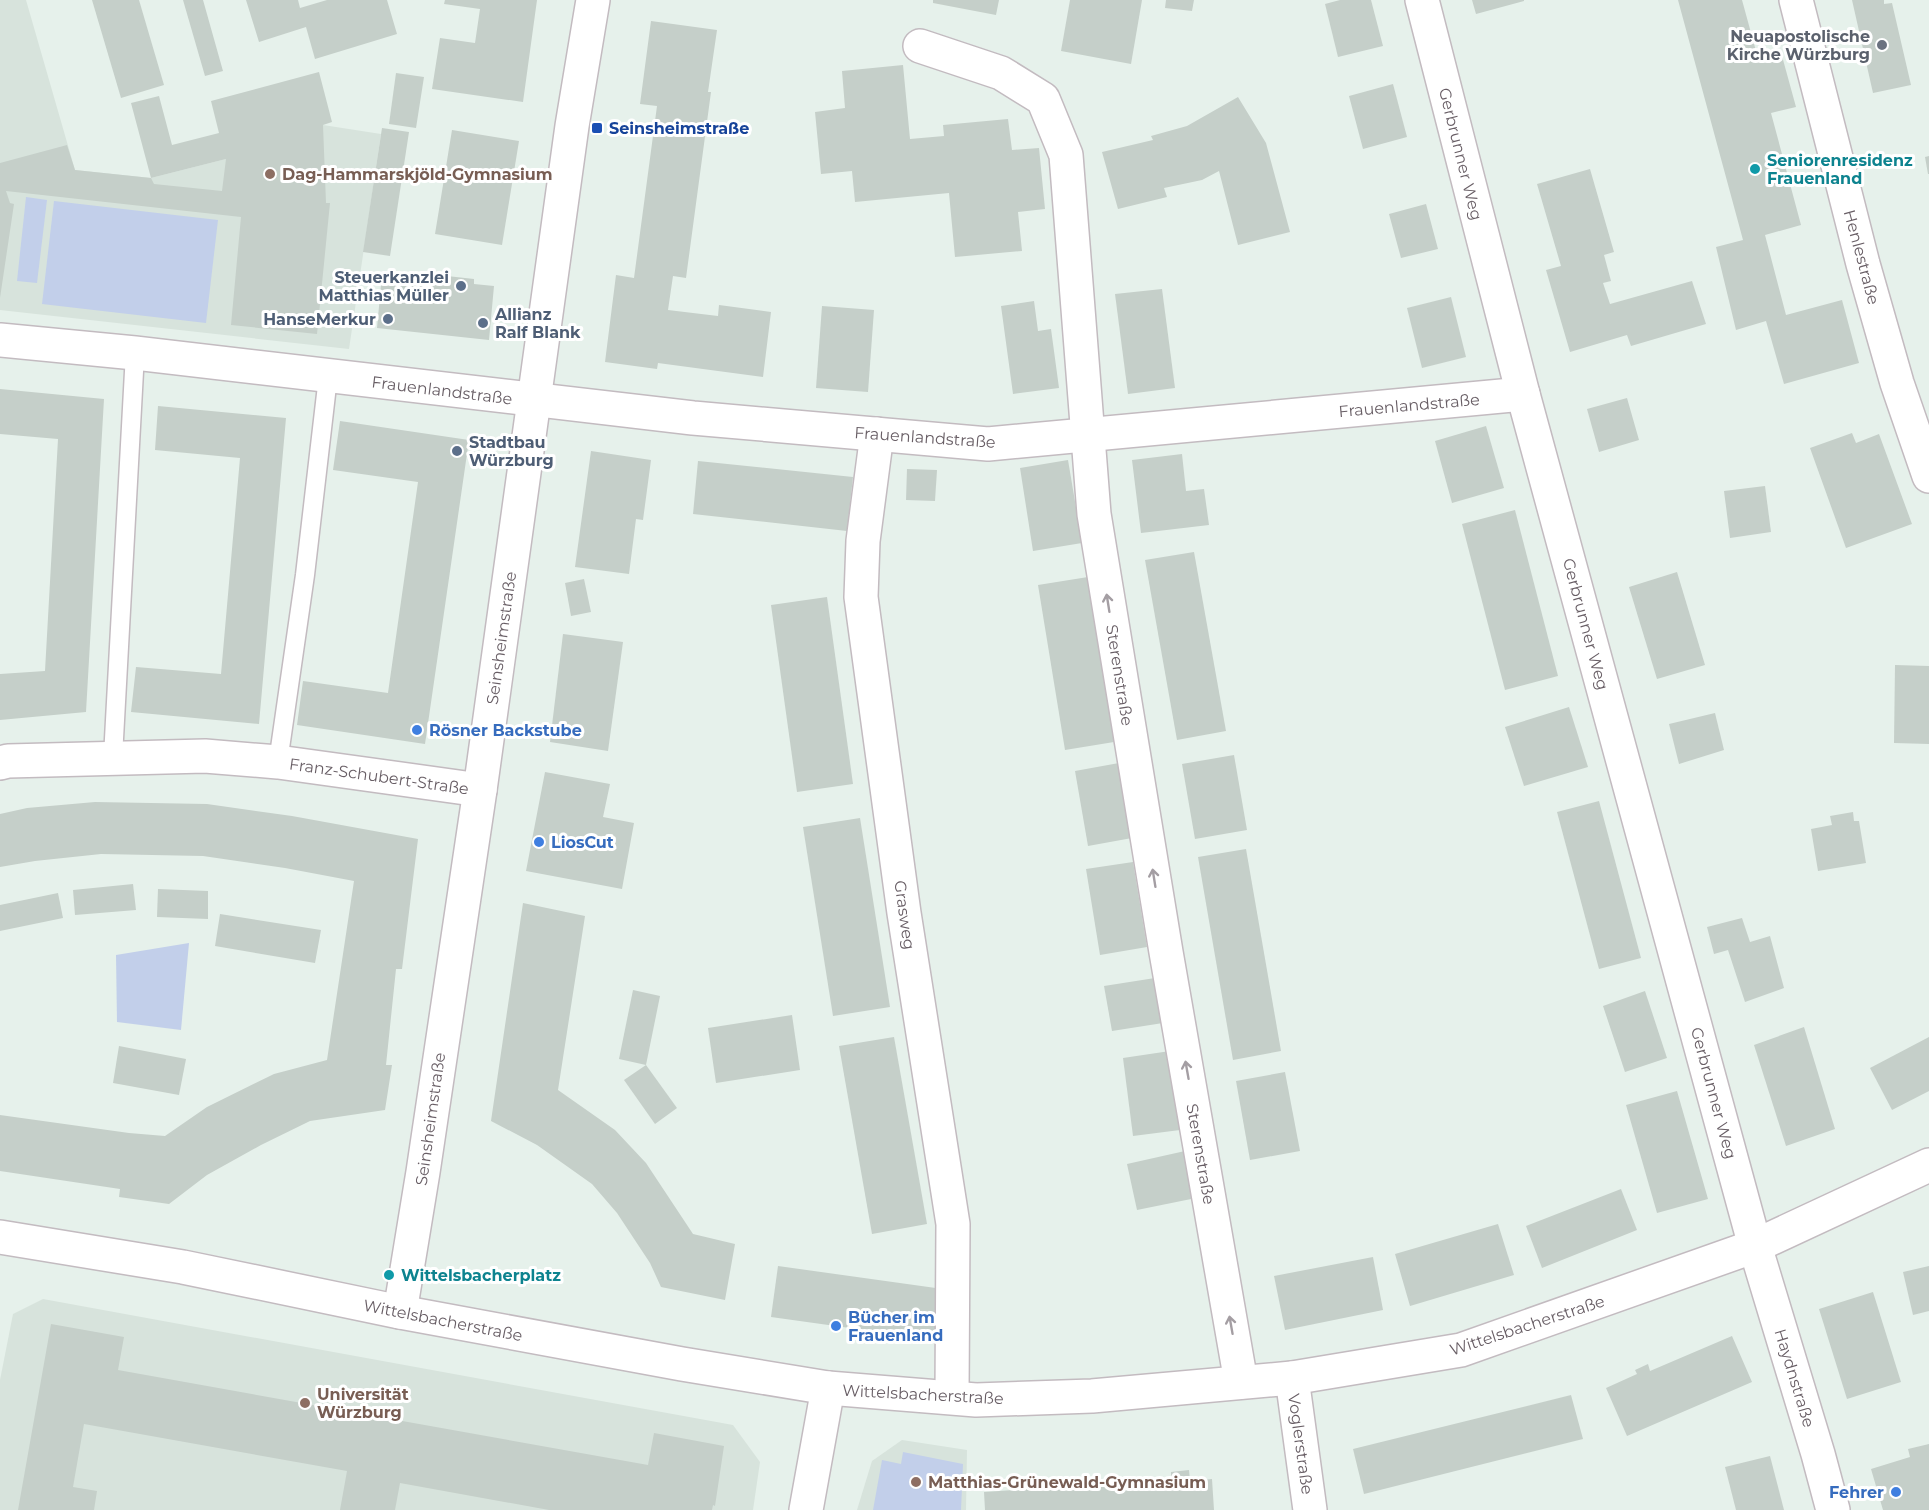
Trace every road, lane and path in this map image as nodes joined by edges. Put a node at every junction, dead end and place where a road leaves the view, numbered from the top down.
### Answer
1 (593, 0) edge
2 (1422, 0) edge
3 (1796, 0) edge
4 (921, 46) dead end
5 (0, 340) edge
6 (135, 353) junction
7 (328, 376) junction
8 (1523, 394) junction
9 (535, 401) junction
10 (877, 434) junction
11 (1087, 435) junction
12 (1929, 476) edge
13 (113, 757) junction
14 (278, 762) junction
15 (0, 763) edge
16 (480, 790) junction
17 (1929, 1165) edge
18 (0, 1237) edge
19 (1755, 1246) junction
20 (400, 1312) junction
21 (1292, 1378) junction
22 (1241, 1382) junction
23 (828, 1388) junction
24 (952, 1397) junction
25 (807, 1510) edge
26 (1310, 1510) edge
27 (1833, 1510) edge

1 - 9 street, Seinsheimstraße
2 - 8 street, Gerbrunner Weg
3 - 12 street, Henlestraße
4 - 11 street, Sterenstraße
5 - 6 street, Frauenlandstraße
6 - 7 street, Frauenlandstraße
6 - 13 lane
7 - 9 street, Frauenlandstraße
7 - 14 lane, Franz-Schubert-Straße
8 - 11 street, Frauenlandstraße
8 - 19 street, Gerbrunner Weg
9 - 10 street, Frauenlandstraße
9 - 16 street, Seinsheimstraße
10 - 11 street, Frauenlandstraße
10 - 24 street, Grasweg
22 -> 11 street, Sterenstraße
13 - 14 street, Franz-Schubert-Straße
13 - 15 street, Franz-Schubert-Straße
14 - 16 street, Franz-Schubert-Straße
16 - 20 street, Seinsheimstraße
17 - 19 street, Wittelsbacherstraße
18 - 20 street, Wittelsbacherstraße
19 - 21 street, Wittelsbacherstraße
19 - 27 street, Haydnstraße
20 - 23 street, Wittelsbacherstraße
21 - 22 street, Wittelsbacherstraße
21 - 26 street, Voglerstraße
22 - 24 street, Wittelsbacherstraße
23 - 24 street, Wittelsbacherstraße
23 - 25 street

